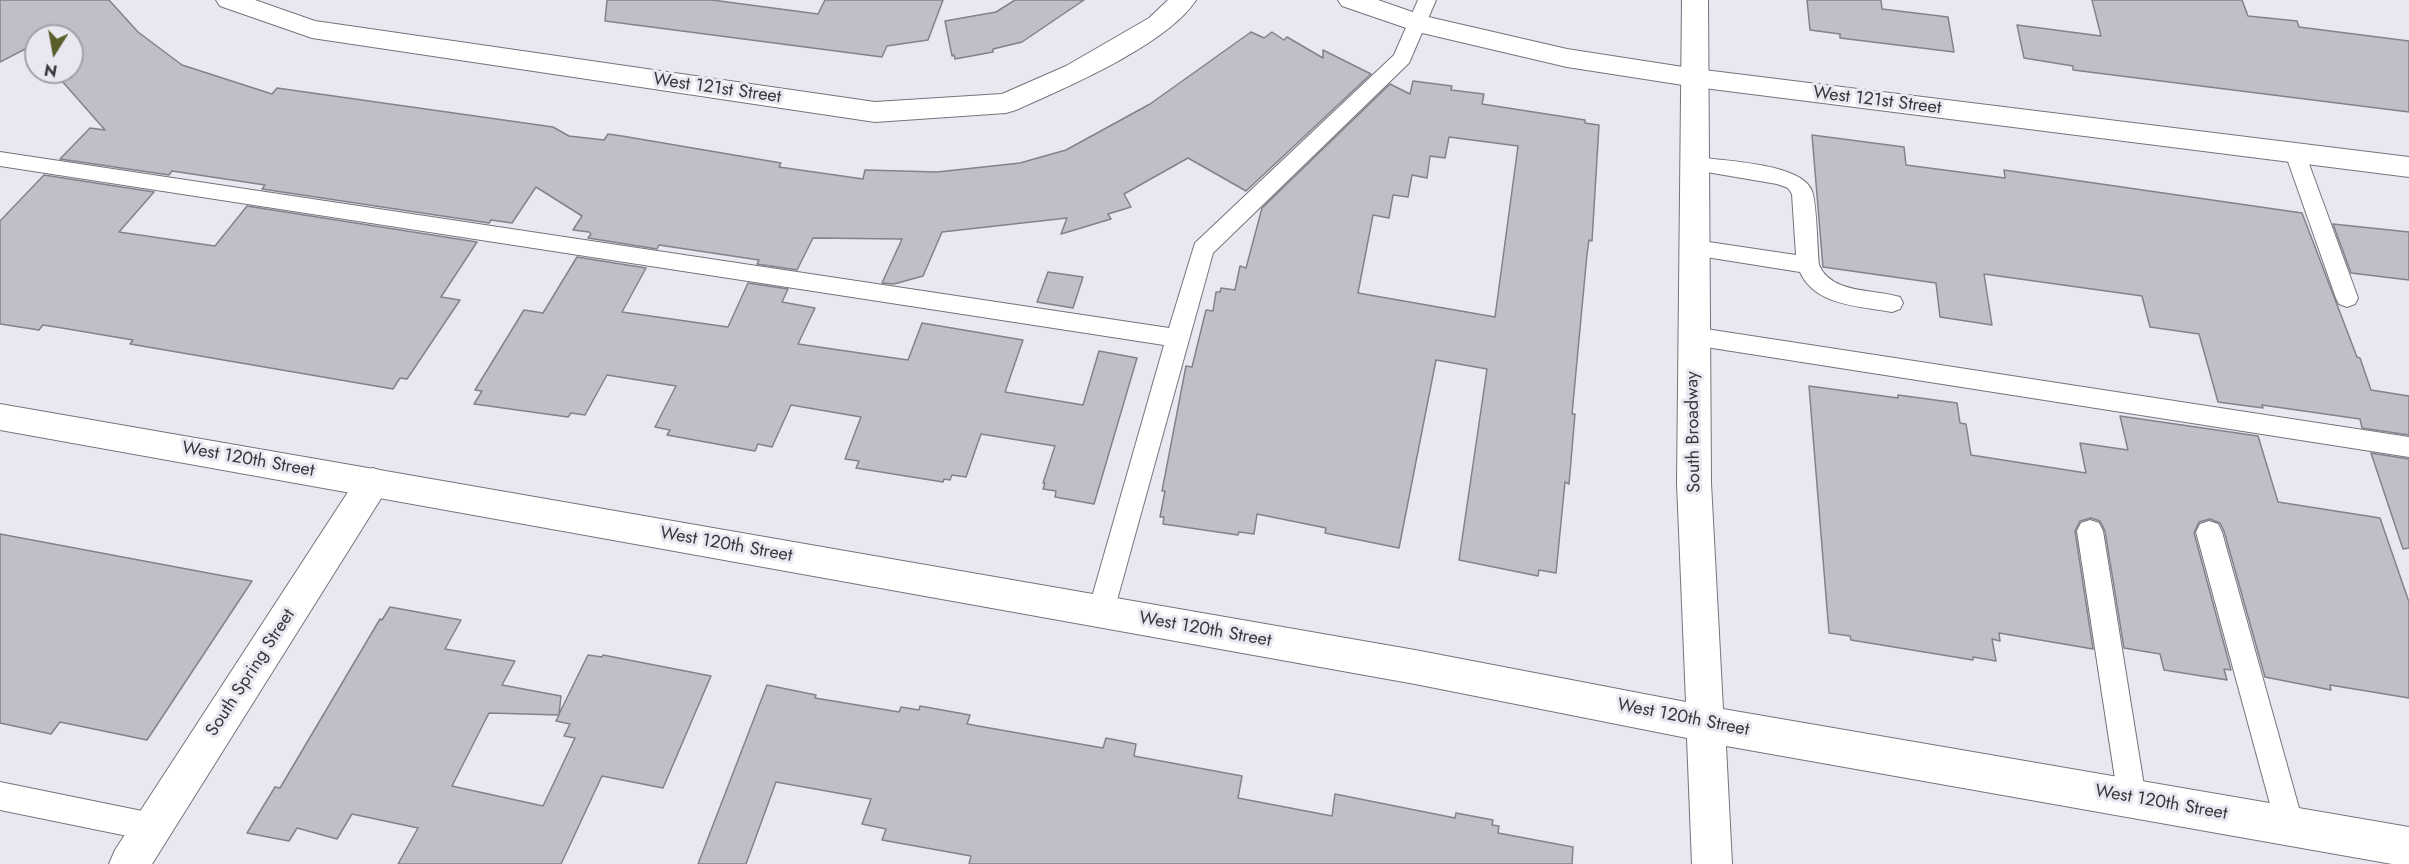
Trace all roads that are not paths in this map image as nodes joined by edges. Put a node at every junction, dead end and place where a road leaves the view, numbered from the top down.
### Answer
1 (229, 0) edge
2 (1183, 0) edge
3 (1351, 0) edge
4 (1695, 0) edge
5 (1422, 11) edge
6 (1696, 78) junction
7 (2295, 153) junction
8 (0, 159) edge
9 (1696, 164) junction
10 (2409, 168) edge
11 (1695, 248) junction
12 (1808, 265) junction
13 (2347, 298) dead end
14 (1892, 303) dead end
15 (1693, 336) junction
16 (1177, 338) junction
17 (0, 417) edge
18 (2409, 447) edge
19 (373, 482) junction
20 (2090, 531) dead end
21 (2209, 532) dead end
22 (1101, 611) junction
23 (1704, 724) junction
24 (0, 796) edge
25 (2133, 798) junction
26 (2290, 826) junction
27 (152, 827) junction
28 (2409, 848) edge
29 (129, 864) edge
30 (1712, 864) edge

1 - 2 street, West 121st Street
3 - 5 street, West 121st Street
4 - 6 street, South Broadway
5 - 6 street, West 121st Street
5 - 16 lane
6 - 7 street, West 121st Street
6 - 9 street, South Broadway
7 - 10 street, West 121st Street
7 - 13 lane
8 - 16 lane
9 - 11 street, South Broadway
9 - 12 lane
11 - 12 lane
11 - 15 street, South Broadway
12 - 14 lane
15 - 18 lane
15 - 23 street, South Broadway
16 - 22 lane
17 - 19 street, West 120th Street
19 - 22 street, West 120th Street
19 - 27 street, South Spring Street
20 - 25 lane
21 - 26 lane
22 - 23 street, West 120th Street
23 - 25 street, West 120th Street
23 - 30 street, South Broadway
24 - 27 lane
25 - 26 street, West 120th Street
26 - 28 street, West 120th Street
27 - 29 street, South Spring Street

